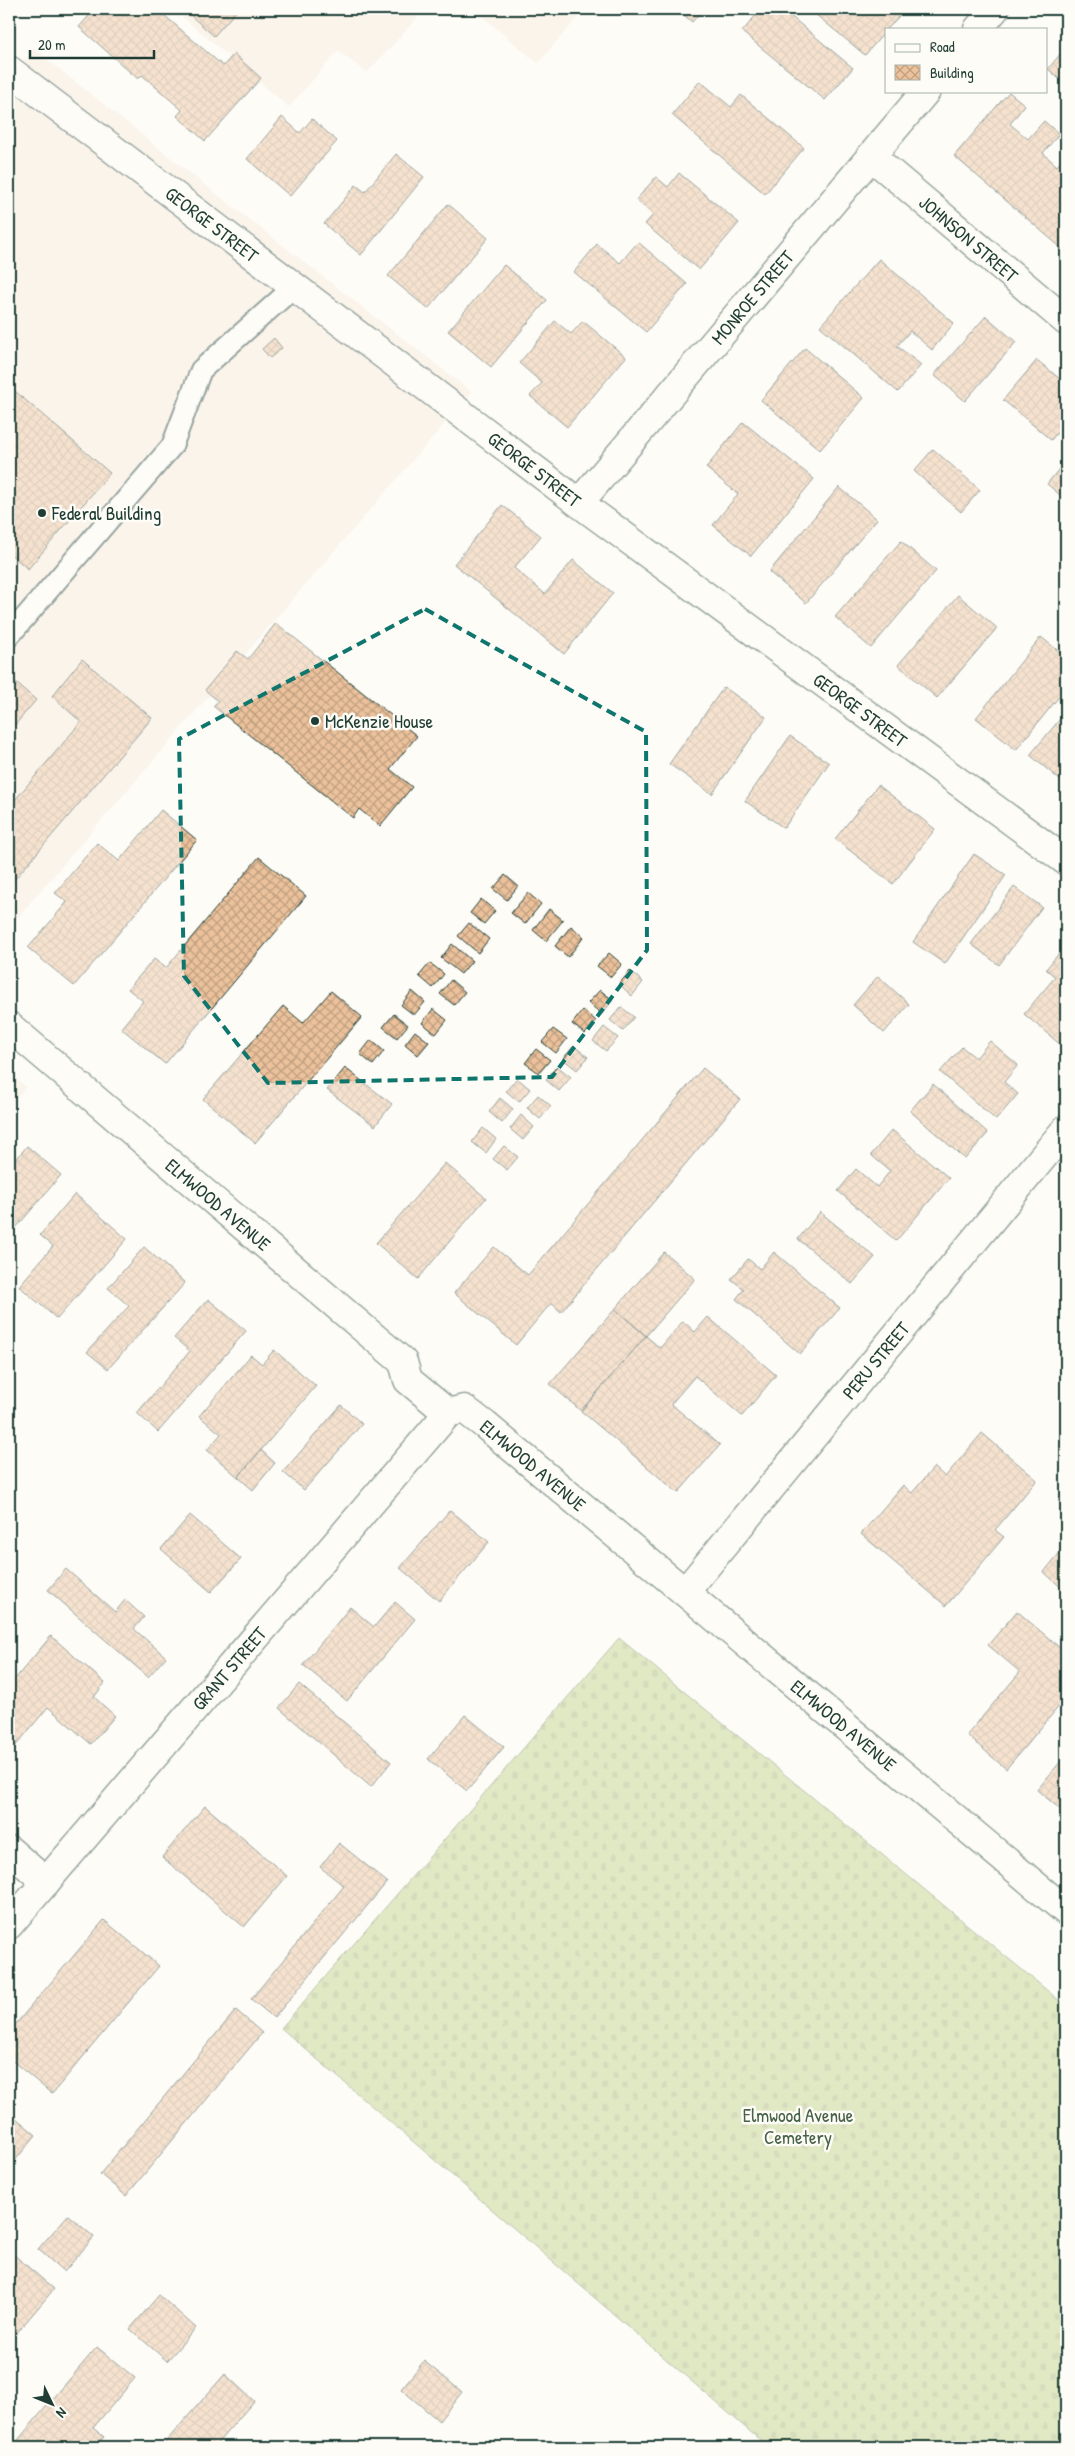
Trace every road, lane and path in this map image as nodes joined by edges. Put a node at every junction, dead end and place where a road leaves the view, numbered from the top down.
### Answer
1 (995, 9) edge
2 (979, 28) edge
3 (9, 70) edge
4 (925, 92) edge
5 (871, 156) junction
6 (294, 287) junction
7 (1066, 321) edge
8 (579, 503) junction
9 (9, 636) edge
10 (1066, 861) edge
11 (9, 1026) edge
12 (1066, 1129) edge
13 (448, 1413) junction
14 (685, 1592) junction
15 (9, 1850) edge
16 (46, 1882) junction
17 (1066, 1910) edge
18 (9, 1925) edge

1 - 2 street
3 - 6 street, GEORGE STREET
4 - 5 street, MONROE STREET
5 - 7 street, JOHNSON STREET
5 - 8 street, MONROE STREET
6 - 8 street, GEORGE STREET
6 - 9 lane
8 - 10 street, GEORGE STREET
11 - 13 street, ELMWOOD AVENUE
12 - 14 street, PERU STREET
13 - 14 street, ELMWOOD AVENUE
13 - 16 street, GRANT STREET
14 - 17 street, ELMWOOD AVENUE
15 - 16 street
16 - 18 street, GRANT STREET

